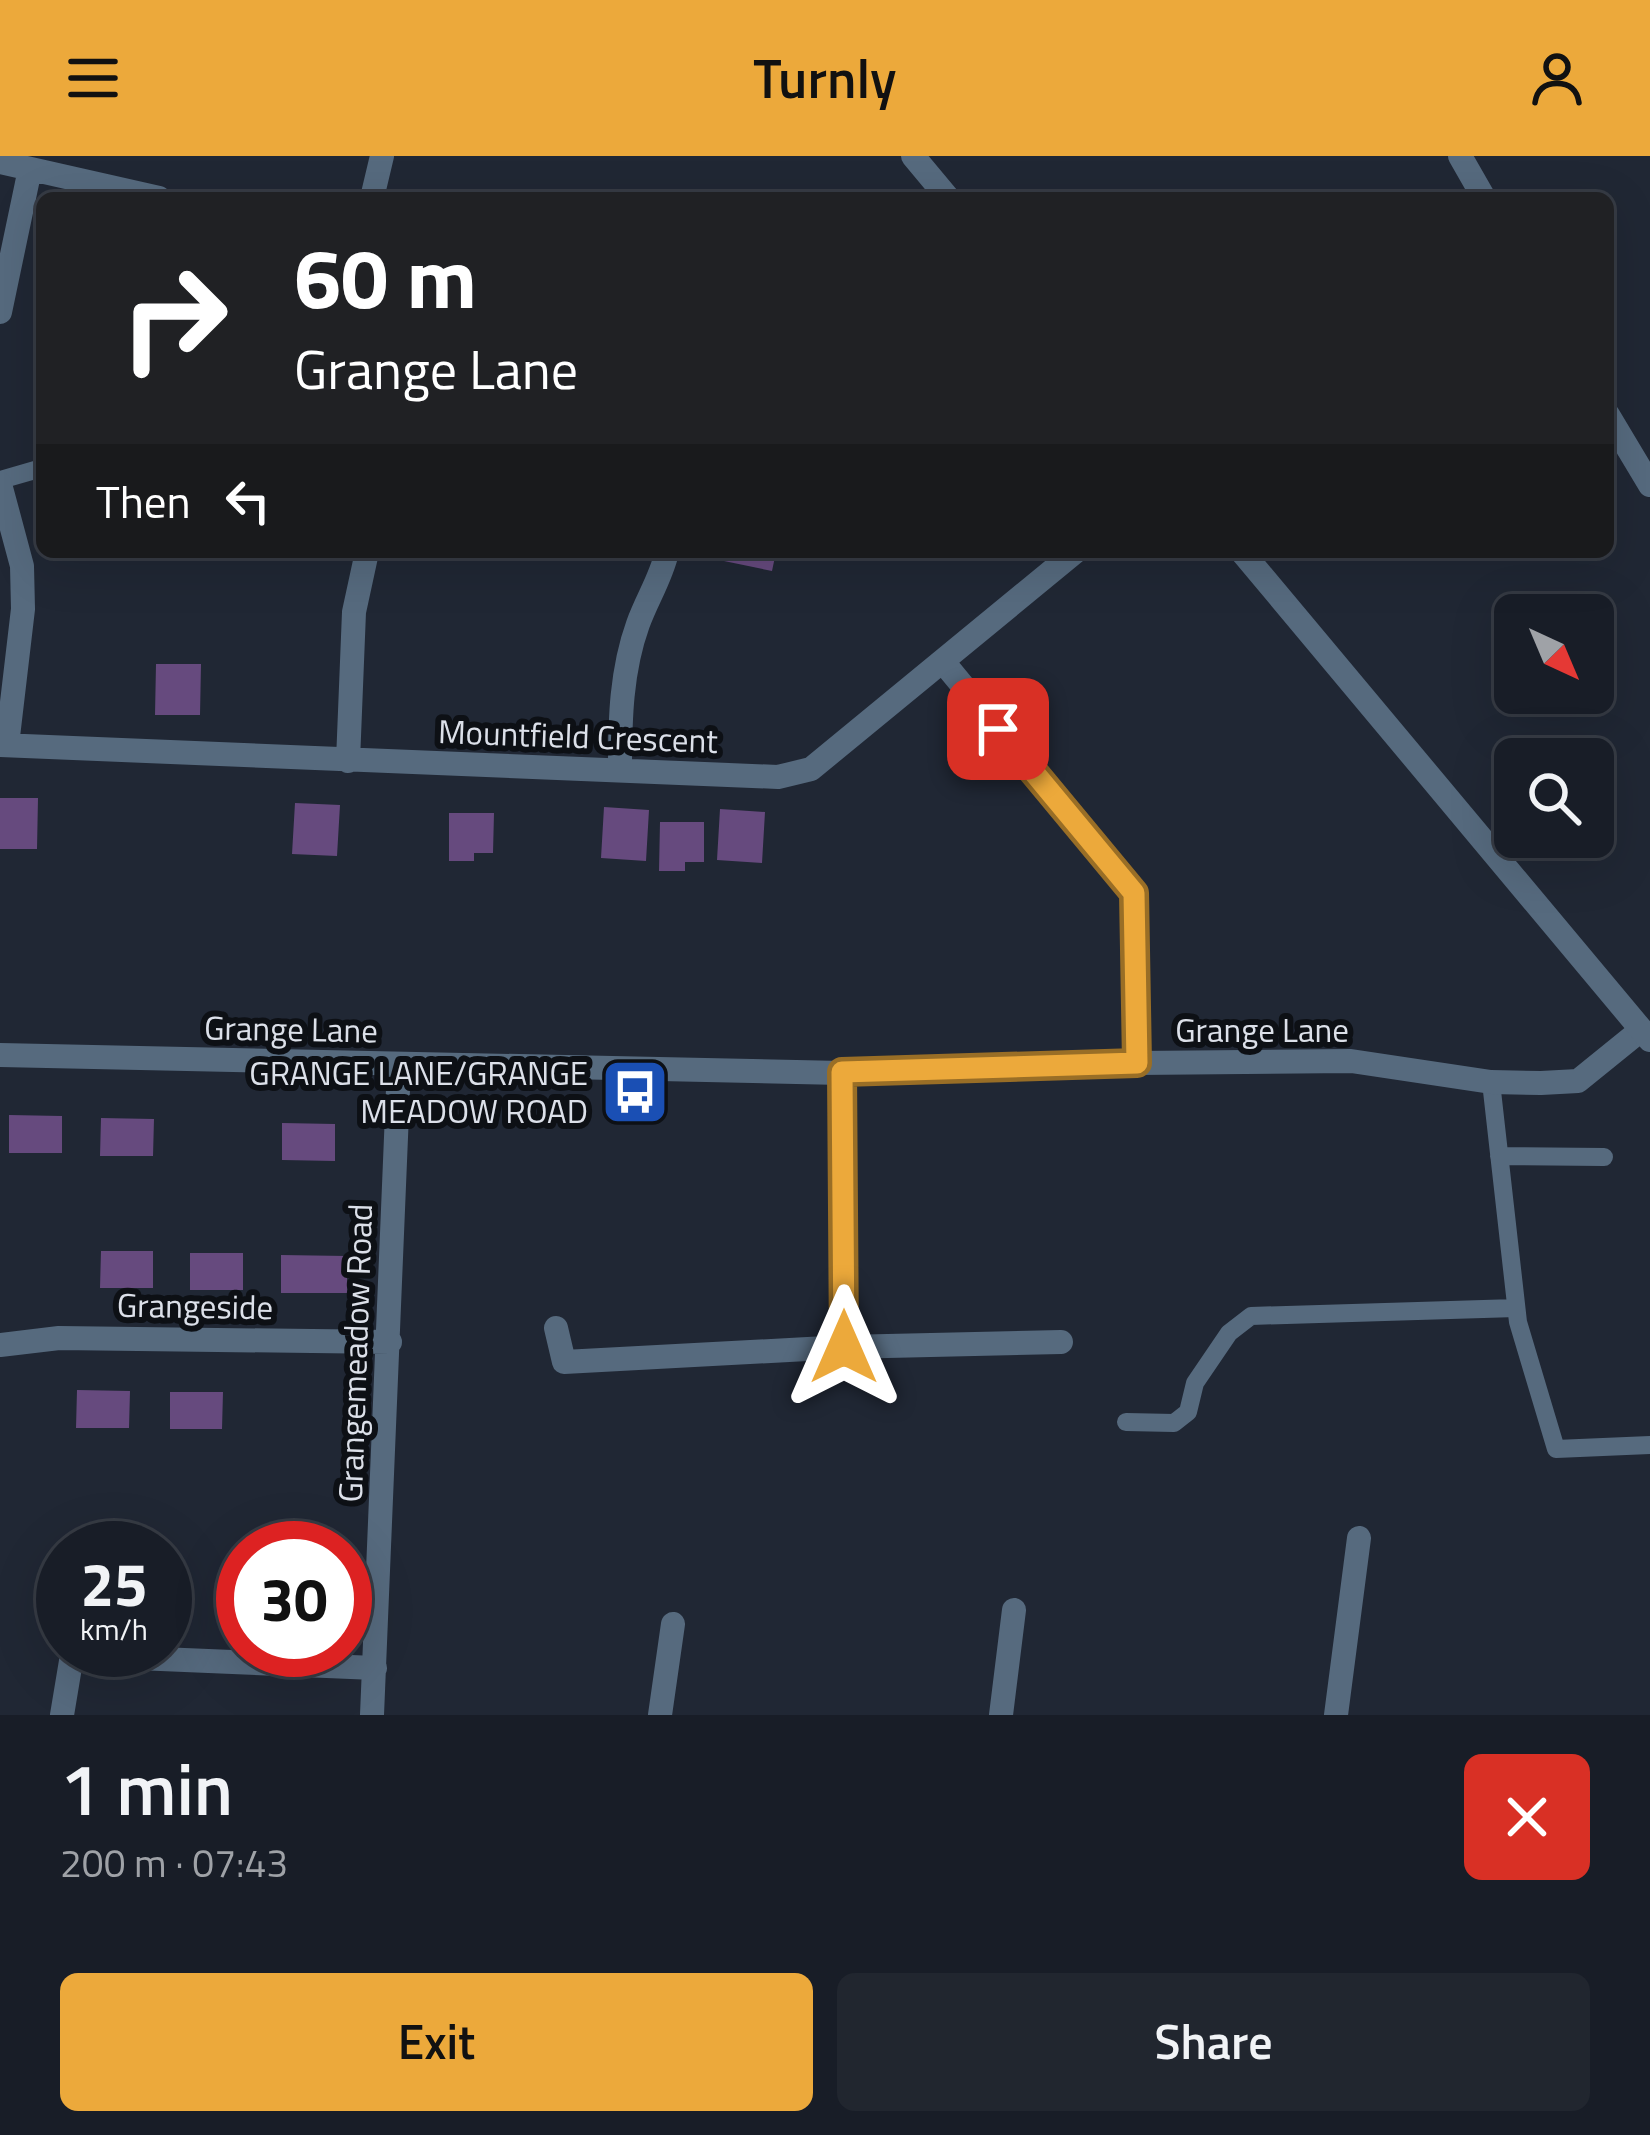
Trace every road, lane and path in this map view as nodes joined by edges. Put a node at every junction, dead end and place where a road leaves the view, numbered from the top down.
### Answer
1 (382, 156) edge
2 (914, 156) edge
3 (1460, 156) edge
4 (0, 162) edge
5 (30, 169) junction
6 (132, 192) edge
7 (373, 192) edge
8 (943, 192) edge
9 (1481, 192) edge
10 (0, 311) edge
11 (1614, 425) edge
12 (36, 470) edge
13 (0, 482) edge
14 (1650, 485) edge
15 (367, 558) edge
16 (666, 558) edge
17 (1069, 558) edge
18 (1247, 558) edge
19 (944, 663) junction
20 (4, 745) edge
21 (348, 761) junction
22 (620, 769) junction
23 (1646, 1035) edge
24 (0, 1055) edge
25 (1137, 1063) junction
26 (399, 1065) junction
27 (842, 1072) junction
28 (1491, 1082) junction
29 (1498, 1156) junction
30 (1604, 1156) dead end
31 (1516, 1308) junction
32 (556, 1328) dead end
33 (390, 1342) junction
34 (1061, 1342) dead end
35 (0, 1345) edge
36 (844, 1347) junction
37 (1126, 1422) dead end
38 (1650, 1445) edge
39 (1359, 1538) dead end
40 (1014, 1610) dead end
41 (673, 1624) dead end
42 (375, 1668) junction
43 (62, 1715) edge
44 (372, 1715) edge
45 (660, 1715) edge
46 (1001, 1715) edge
47 (1336, 1715) edge

1 - 7 street
2 - 8 street
3 - 9 street
4 - 5 street
5 - 6 street
5 - 10 street
11 - 14 street
12 - 13 lane
13 - 20 street
15 - 21 street
16 - 22 street
17 - 19 street, Mountfield Crescent
18 - 23 street
19 - 22 street, Mountfield Crescent
19 - 25 street
20 - 21 street, Mountfield Crescent
21 - 22 street, Mountfield Crescent
23 - 28 street, Grange Lane
24 - 26 street, Grange Lane
25 - 27 street, Grange Lane
25 - 28 street, Grange Lane
26 - 27 street, Grange Lane
26 - 33 street, Grangemeadow Road
27 - 36 street
28 - 29 lane
29 - 30 lane
29 - 31 lane
31 - 37 lane
31 - 38 lane
32 - 36 street
33 - 35 street, Grangeside
33 - 42 street, Grangemeadow Road
34 - 36 street
39 - 47 street
40 - 46 street
41 - 45 street
42 - 43 street
42 - 44 street, Grangemeadow Road

